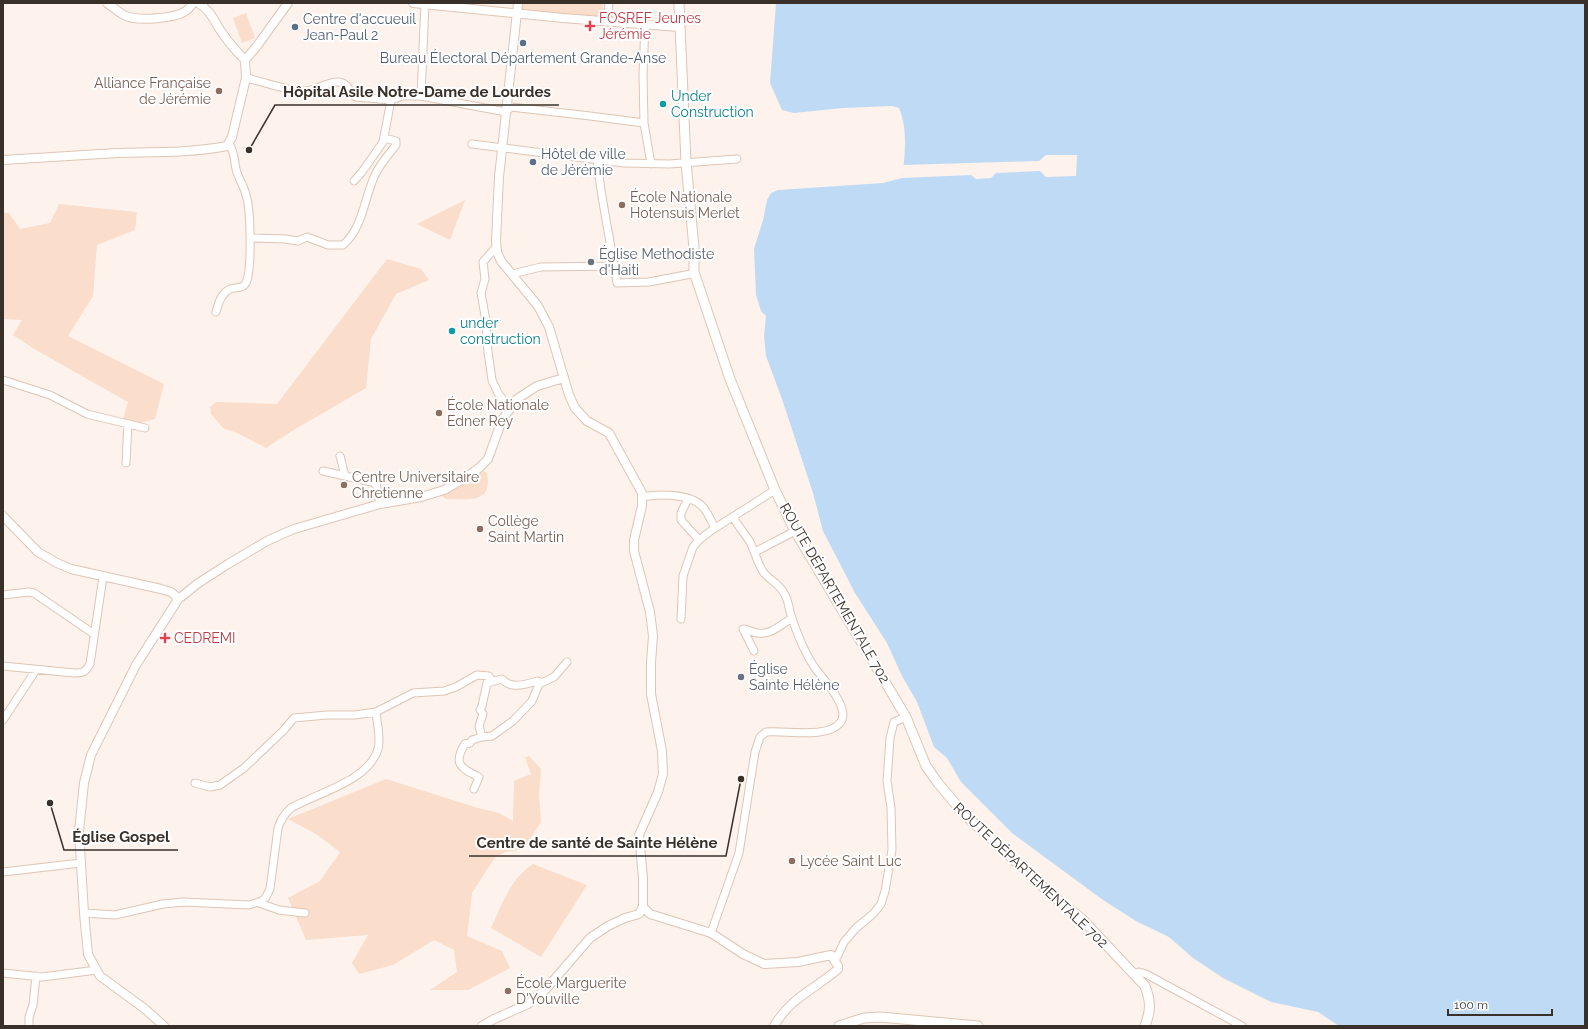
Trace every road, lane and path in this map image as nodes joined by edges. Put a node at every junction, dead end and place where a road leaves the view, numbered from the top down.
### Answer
1 (108, 3) edge
2 (192, 3) edge
3 (198, 3) edge
4 (288, 3) edge
5 (413, 3) edge
6 (518, 3) edge
7 (609, 3) edge
8 (679, 3) edge
9 (425, 4) edge
10 (517, 14) junction
11 (607, 21) junction
12 (646, 24) junction
13 (679, 27) junction
14 (245, 60) junction
15 (246, 78) junction
16 (421, 96) junction
17 (391, 100) junction
18 (506, 112) junction
19 (644, 123) junction
20 (384, 138) junction
21 (229, 144) junction
22 (472, 144) dead end
23 (502, 148) junction
24 (737, 159) dead end
25 (3, 160) edge
26 (597, 160) junction
27 (686, 162) junction
28 (650, 164) junction
29 (354, 181) dead end
30 (250, 238) junction
31 (496, 247) junction
32 (615, 266) junction
33 (694, 272) junction
34 (512, 274) junction
35 (216, 312) dead end
36 (564, 378) junction
37 (3, 380) edge
38 (513, 403) junction
39 (128, 424) junction
40 (145, 428) dead end
41 (340, 456) dead end
42 (126, 463) dead end
43 (323, 471) dead end
44 (345, 476) junction
45 (775, 490) junction
46 (642, 497) junction
47 (688, 499) junction
48 (380, 504) junction
49 (3, 516) edge
50 (733, 517) junction
51 (715, 528) junction
52 (795, 531) junction
53 (699, 540) junction
54 (755, 552) junction
55 (103, 577) junction
56 (3, 595) edge
57 (179, 598) junction
58 (792, 618) junction
59 (681, 619) dead end
60 (94, 634) junction
61 (754, 651) dead end
62 (567, 662) dead end
63 (3, 666) edge
64 (36, 670) junction
65 (492, 681) junction
66 (541, 684) junction
67 (376, 712) junction
68 (906, 717) junction
69 (3, 720) edge
70 (482, 737) junction
71 (195, 783) dead end
72 (474, 789) dead end
73 (81, 863) junction
74 (3, 872) edge
75 (259, 903) junction
76 (643, 907) junction
77 (305, 913) dead end
78 (84, 914) junction
79 (711, 933) junction
80 (831, 955) junction
81 (96, 970) junction
82 (3, 973) edge
83 (1133, 974) junction
84 (36, 976) junction
85 (29, 1026) edge
86 (164, 1026) edge
87 (482, 1026) edge
88 (774, 1026) edge
89 (839, 1026) edge
90 (978, 1026) edge
91 (1145, 1026) edge
92 (1242, 1026) edge

1 - 2 street
3 - 14 street
4 - 14 street
5 - 9 street
6 - 10 street
7 - 11 street
8 - 13 main road, ROUTE DÉPARTEMENTALE 702
9 - 10 street
9 - 16 street
10 - 11 street
10 - 18 street
11 - 12 street
12 - 13 street
12 - 19 street
13 - 27 main road, ROUTE DÉPARTEMENTALE 702
14 - 15 street
15 - 17 street
15 - 21 street
16 - 17 street
16 - 18 street
17 - 20 street
18 - 19 street
18 - 23 street
19 - 28 street
20 - 29 street
20 - 30 street
21 - 25 street
21 - 30 street
22 - 23 street
23 - 26 street
23 - 31 street
24 - 27 street
26 - 28 street
26 - 32 street
27 - 28 street
27 - 33 main road, ROUTE DÉPARTEMENTALE 702
30 - 35 street
31 - 34 street
31 - 38 street
32 - 33 street
32 - 34 street
33 - 45 main road, ROUTE DÉPARTEMENTALE 702
34 - 36 street
36 - 38 street
36 - 46 street
37 - 39 street
38 - 48 street
39 - 40 street
39 - 42 street
41 - 44 street
43 - 44 street
44 - 48 street
45 - 50 street
45 - 52 main road, ROUTE DÉPARTEMENTALE 702
46 - 47 street
46 - 76 street
47 - 51 street
47 - 53 street
48 - 57 street
49 - 55 street
50 - 51 street
50 - 54 street
51 - 53 street
52 - 54 street
52 - 68 main road, ROUTE DÉPARTEMENTALE 702
53 - 59 street
54 - 58 street
55 - 57 street
55 - 60 street
56 - 60 street
57 - 73 street
58 - 61 street
58 - 79 street
60 - 64 street
62 - 66 street
63 - 64 street
64 - 69 street
65 - 66 street
65 - 67 street
65 - 70 street
66 - 70 street
67 - 71 street
67 - 75 street
68 - 80 street
68 - 83 main road, ROUTE DÉPARTEMENTALE 702
70 - 72 street
73 - 74 street
73 - 78 street
75 - 77 street
75 - 78 street
76 - 79 street
76 - 87 street
78 - 81 street
79 - 80 street
80 - 88 street
81 - 84 street
81 - 86 street
82 - 84 street
83 - 91 main road, ROUTE DÉPARTEMENTALE 702
83 - 92 street
84 - 85 street
89 - 90 main road

